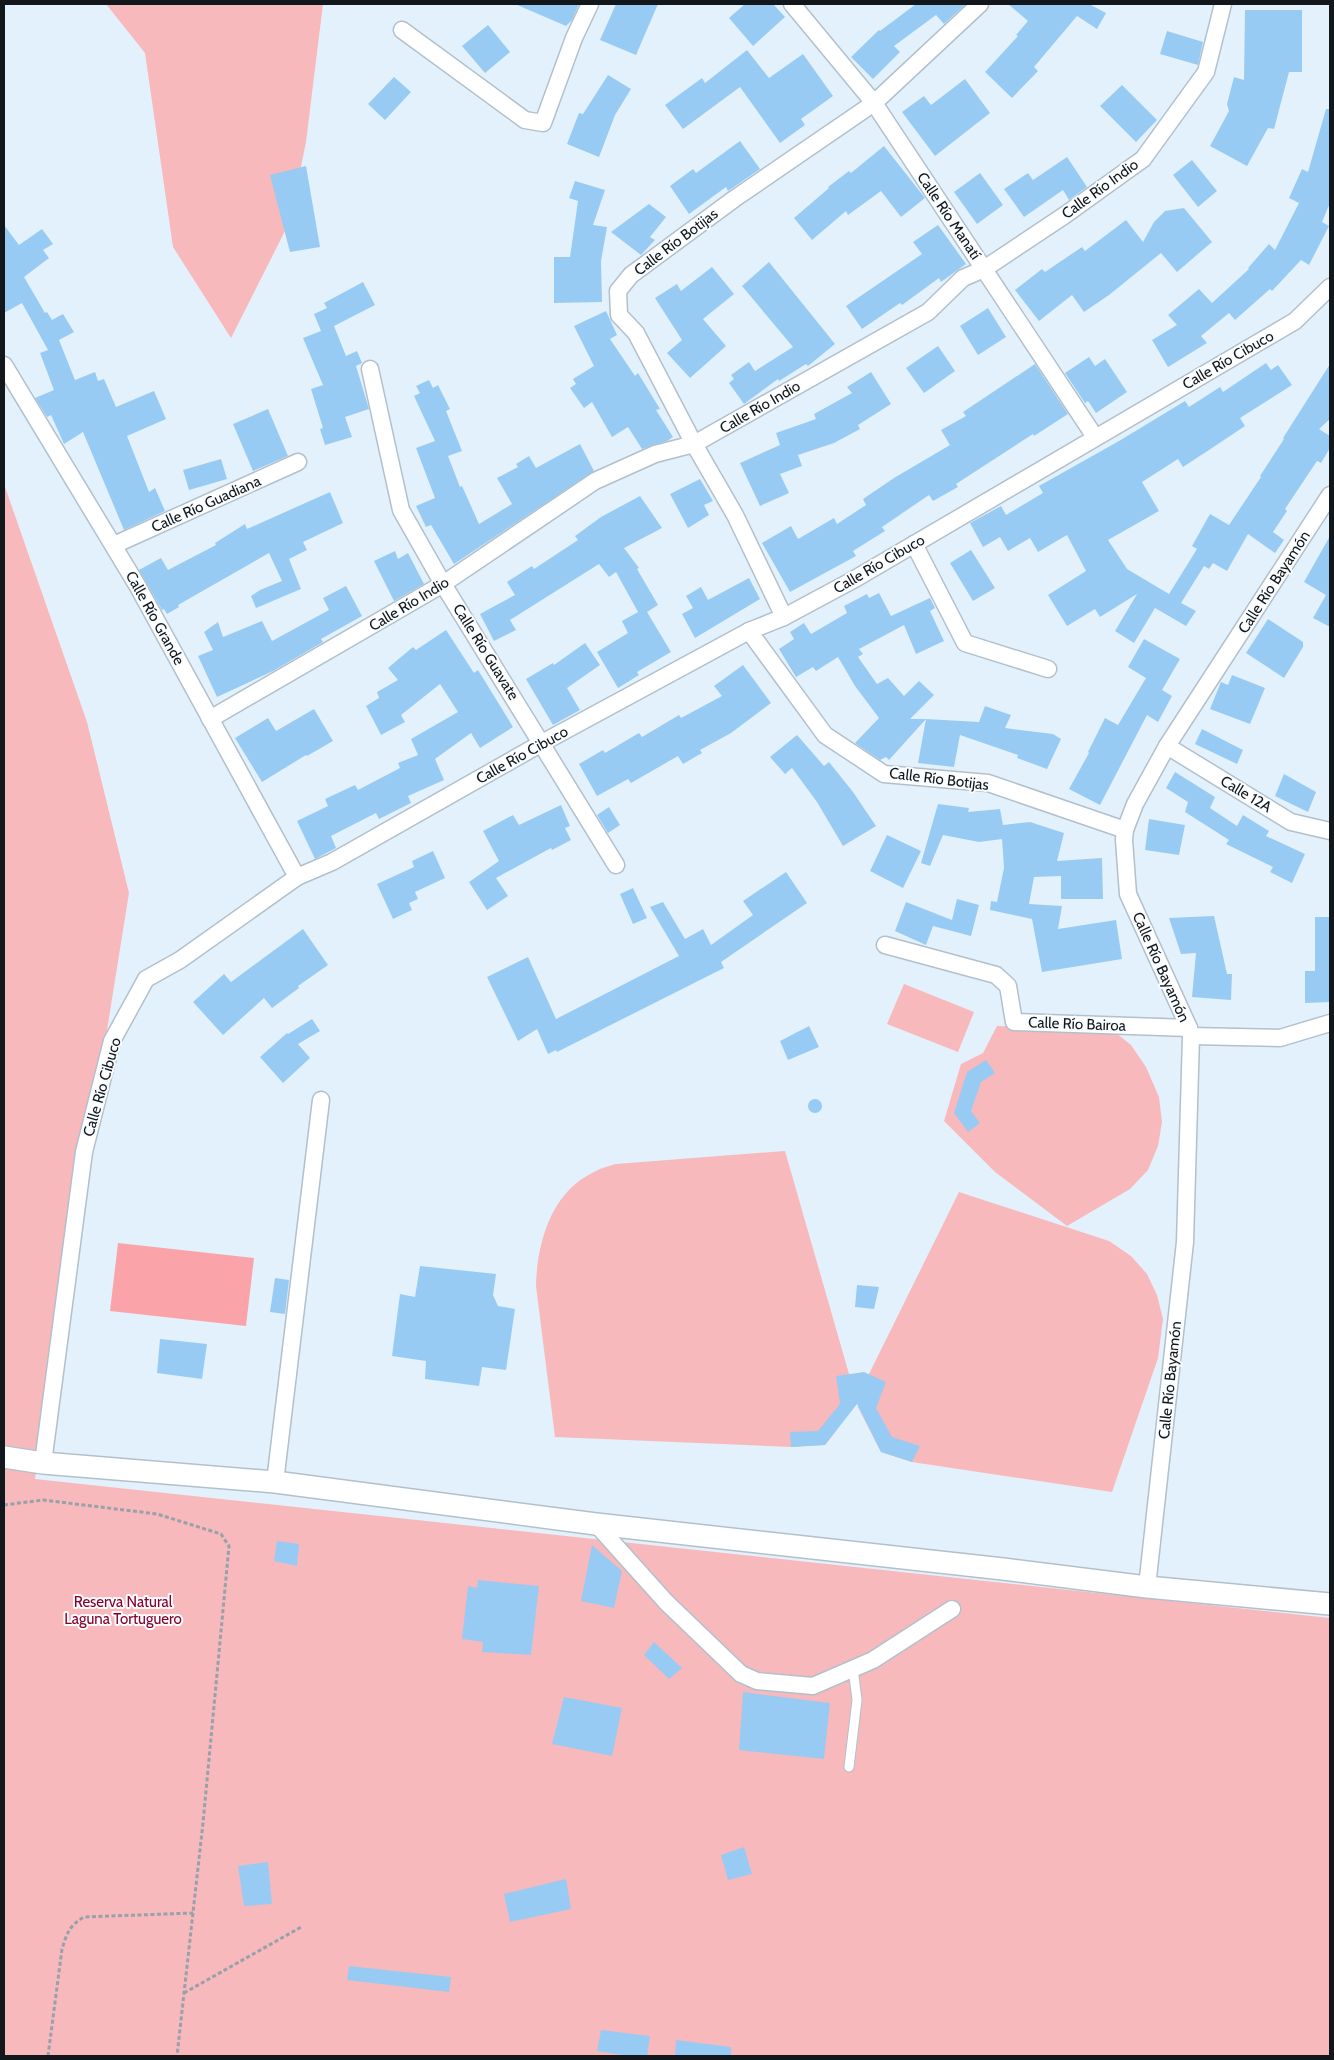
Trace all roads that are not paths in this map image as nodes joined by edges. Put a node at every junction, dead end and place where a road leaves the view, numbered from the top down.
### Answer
1 (590, 4) edge
2 (792, 4) edge
3 (980, 4) edge
4 (1223, 4) edge
5 (402, 30) dead end
6 (874, 103) junction
7 (984, 269) junction
8 (1330, 287) edge
9 (4, 365) edge
10 (370, 369) dead end
11 (1095, 437) junction
12 (694, 444) junction
13 (298, 462) dead end
14 (1330, 495) edge
15 (914, 544) junction
16 (114, 545) junction
17 (444, 584) junction
18 (784, 617) junction
19 (749, 631) junction
20 (1048, 669) dead end
21 (210, 719) junction
22 (542, 743) junction
23 (1167, 746) junction
24 (1125, 830) junction
25 (1330, 831) edge
26 (616, 865) dead end
27 (296, 877) junction
28 (885, 945) dead end
29 (1330, 1023) edge
30 (1190, 1032) junction
31 (321, 1100) dead end
32 (4, 1458) edge
33 (44, 1463) junction
34 (275, 1482) junction
35 (596, 1524) junction
36 (1147, 1588) junction
37 (1330, 1604) edge
38 (952, 1609) dead end
39 (853, 1668) junction
40 (849, 1768) dead end

1 - 5 street
2 - 6 street, Calle Río Manatí
3 - 6 street, Calle Río Botijas
4 - 7 street, Calle Río Indio
6 - 7 street, Calle Río Manatí
6 - 12 street, Calle Río Botijas
7 - 11 street, Calle Río Manatí
7 - 12 street, Calle Río Indio
8 - 11 street, Calle Río Cibuco
9 - 16 street, Calle Río Grande
10 - 17 street, Calle Río Guavate
11 - 15 street, Calle Río Cibuco
12 - 17 street, Calle Río Indio
12 - 18 street, Calle Río Botijas
13 - 16 street, Calle Río Guadiana
14 - 23 street, Calle Río Bayamón
15 - 18 street, Calle Río Cibuco
15 - 20 street
16 - 21 street, Calle Río Grande
17 - 21 street, Calle Río Indio
17 - 22 street, Calle Río Guavate
18 - 19 street, Calle Río Cibuco
19 - 22 street, Calle Río Cibuco
19 - 24 street, Calle Río Botijas
21 - 27 street, Calle Río Grande
22 - 26 street, Calle Río Guavate
22 - 27 street, Calle Río Cibuco
23 - 24 street, Calle Río Bayamón
23 - 25 street, Calle 12A
24 - 30 street, Calle Río Bayamón
27 - 33 street, Calle Río Cibuco
28 - 30 street, Calle Río Bairoa
29 - 30 street, Calle Río Bairoa
30 - 36 street, Calle Río Bayamón
31 - 34 street
32 - 33 street
33 - 34 street
34 - 35 street
35 - 36 street
35 - 39 street
36 - 37 street
38 - 39 street
39 - 40 lane

